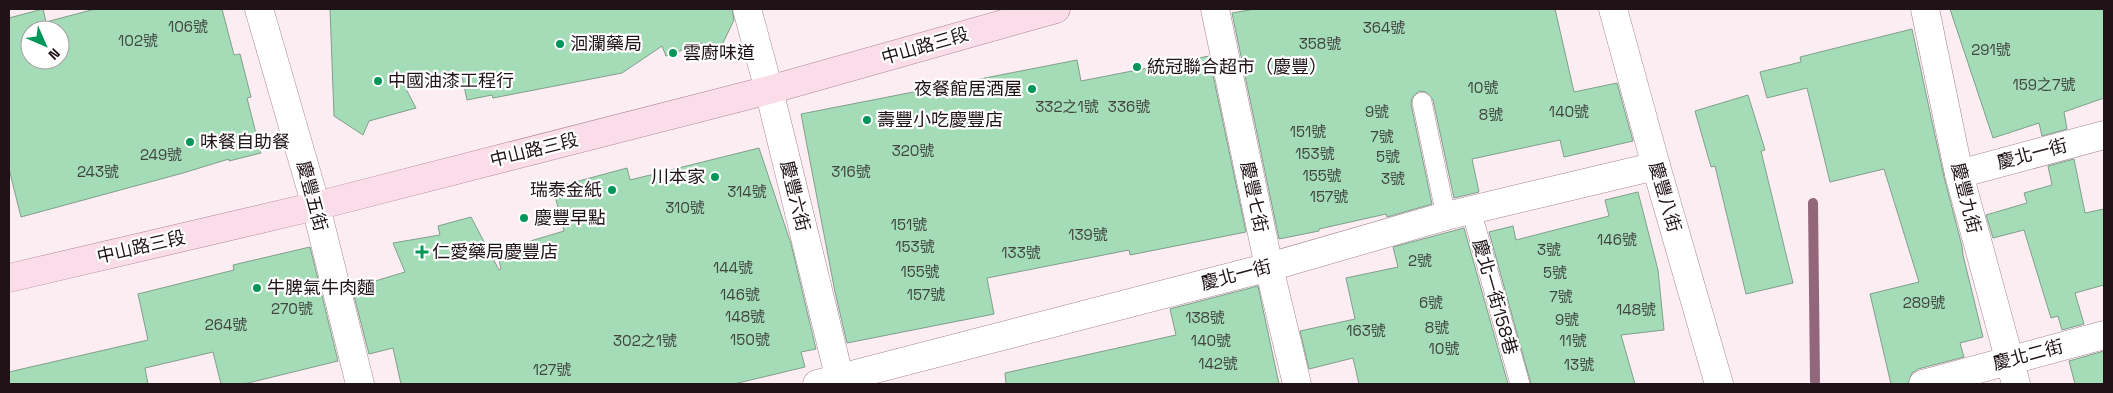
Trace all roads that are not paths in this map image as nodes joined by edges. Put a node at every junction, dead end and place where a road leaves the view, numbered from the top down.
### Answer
1 (259, 9) edge
2 (747, 9) edge
3 (1056, 9) edge
4 (1214, 9) edge
5 (1613, 9) edge
6 (1925, 9) edge
7 (770, 90) junction
8 (1422, 102) dead end
9 (2104, 135) edge
10 (1656, 166) junction
11 (1959, 174) junction
12 (316, 206) junction
13 (1458, 213) junction
14 (1269, 267) junction
15 (9, 278) edge
16 (2104, 335) edge
17 (2012, 372) edge
18 (833, 382) edge
19 (360, 384) edge
20 (1297, 384) edge
21 (1520, 384) edge
22 (1719, 384) edge
23 (1923, 384) edge

1 - 12 street, 慶豐五街
2 - 7 street, 慶豐六街
3 - 7 main road, 中山路三段
4 - 14 street, 慶豐七街
5 - 10 street, 慶豐八街
6 - 11 street, 慶豐九街
7 - 12 main road, 中山路三段
7 - 18 street, 慶豐六街
8 - 13 lane, 慶北一街158巷
9 - 11 street, 慶北一街
10 - 13 street, 慶北一街
10 - 22 street, 慶豐八街
11 - 17 street, 慶豐九街
12 - 15 main road, 中山路三段
12 - 19 street, 慶豐五街
13 - 14 street, 慶北一街
13 - 21 lane, 慶北一街158巷
14 - 18 street, 慶北一街
14 - 20 street, 慶豐七街
16 - 17 street, 慶北二街
17 - 23 street, 慶北二街

